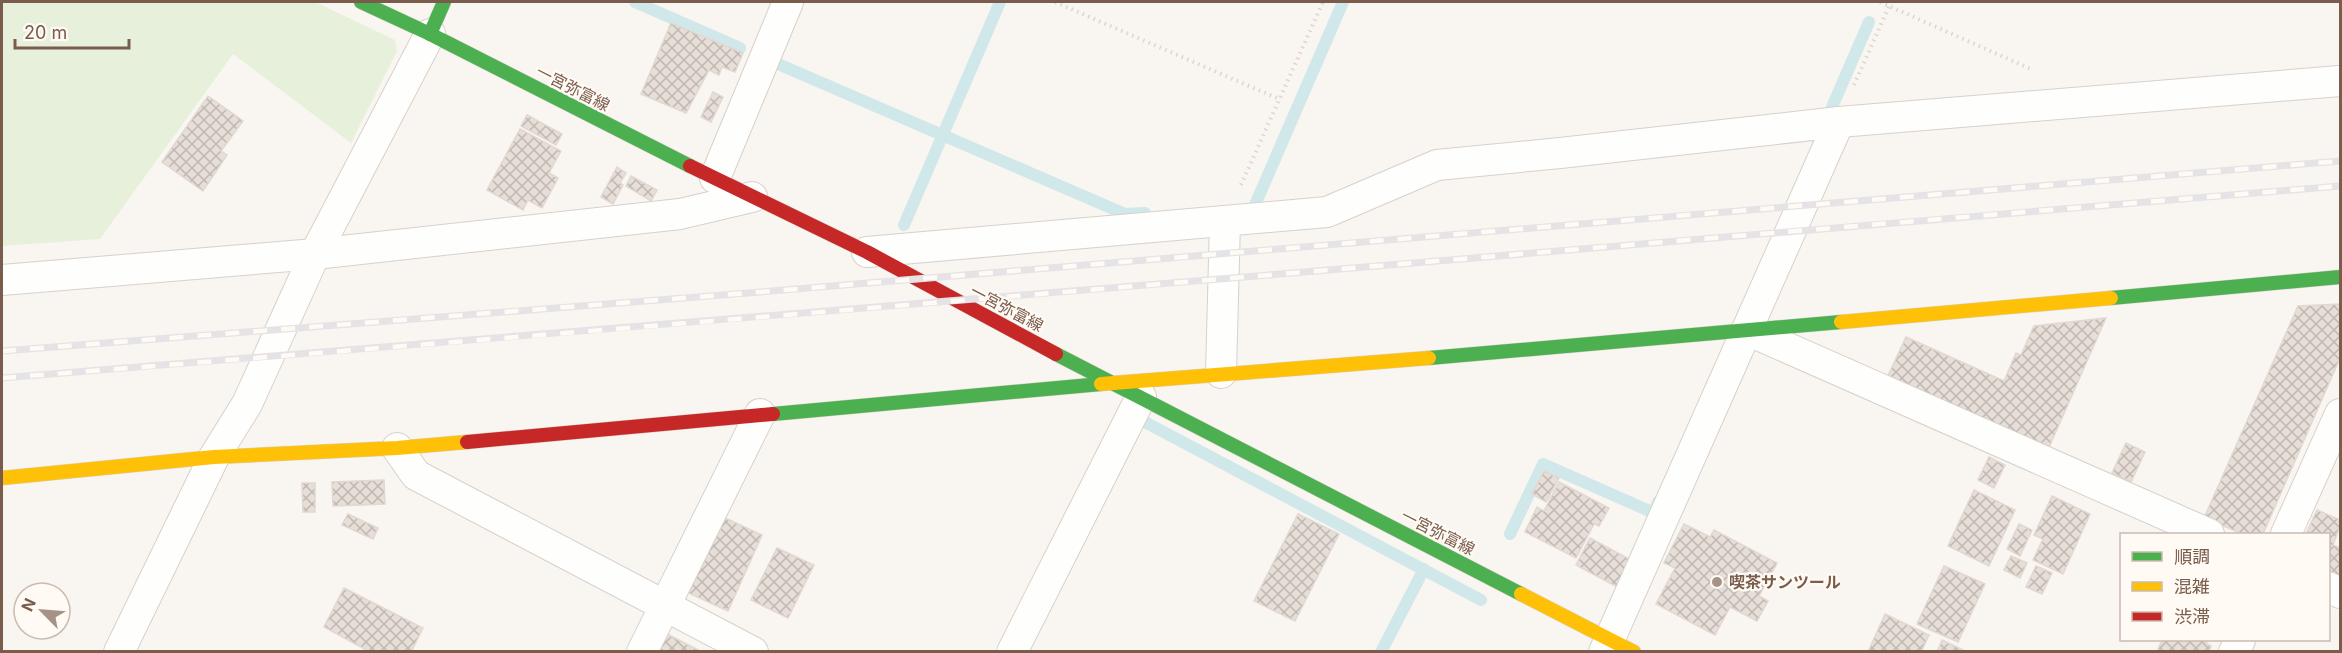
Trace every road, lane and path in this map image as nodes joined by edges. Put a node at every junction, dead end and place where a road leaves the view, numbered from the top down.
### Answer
1 (361, 2) edge
2 (444, 2) edge
3 (788, 2) edge
4 (1055, 2) edge
5 (1323, 2) edge
6 (1880, 2) edge
7 (1890, 3) edge
8 (430, 34) junction
9 (2035, 71) dead end
10 (2340, 81) edge
11 (1279, 99) junction
12 (1839, 122) junction
13 (715, 178) junction
14 (752, 197) junction
15 (1225, 222) junction
16 (867, 252) junction
17 (315, 254) junction
18 (2340, 277) edge
19 (2, 280) edge
20 (1747, 330) junction
21 (1221, 373) junction
22 (1113, 384) junction
23 (1141, 397) junction
24 (760, 414) junction
25 (2340, 414) edge
26 (397, 448) junction
27 (214, 457) junction
28 (2, 478) edge
29 (2207, 533) edge
30 (2286, 533) edge
31 (665, 606) junction
32 (1616, 647) edge
33 (119, 651) edge
34 (642, 651) edge
35 (753, 651) edge
36 (1012, 651) edge

1 - 8 street, 一宮弥富線
2 - 8 street
3 - 13 street
4 - 11 path
5 - 11 path
6 - 7 path
7 - 9 path
7 - 12 path
8 - 13 street, 一宮弥富線
8 - 17 street
10 - 12 street
11 - 15 path
12 - 15 street
12 - 20 street
13 - 14 street, 一宮弥富線
14 - 16 street, 一宮弥富線
14 - 17 street
15 - 16 street
15 - 21 street
16 - 22 street, 一宮弥富線
17 - 19 street
17 - 27 street
18 - 20 street
20 - 21 street
20 - 29 street
20 - 32 street
21 - 22 street
22 - 23 street, 一宮弥富線
22 - 24 street
23 - 32 street, 一宮弥富線
23 - 36 street
24 - 26 street
24 - 31 street
25 - 30 street
26 - 27 street
26 - 31 street
27 - 28 street
27 - 33 street
31 - 34 street
31 - 35 street

